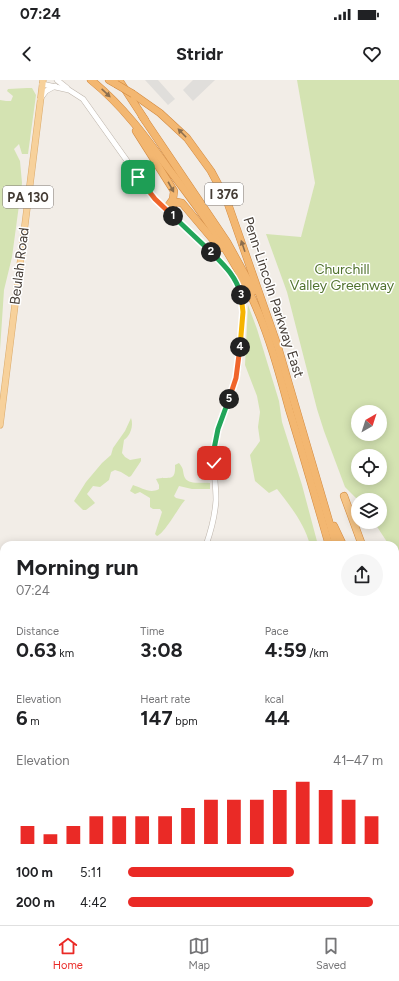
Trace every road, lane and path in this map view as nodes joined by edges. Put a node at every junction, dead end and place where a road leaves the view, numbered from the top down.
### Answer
1 (57, 80) edge
2 (91, 80) edge
3 (44, 81) edge
4 (115, 81) edge
5 (55, 86) junction
6 (69, 90) junction
7 (40, 99) junction
8 (120, 107) junction
9 (142, 116) junction
10 (166, 209) junction
11 (199, 209) junction
12 (236, 267) junction
13 (269, 322) junction
14 (0, 425) edge
15 (313, 491) junction
16 (344, 496) dead end
17 (328, 518) junction
18 (207, 541) edge
19 (323, 541) edge
20 (328, 541) edge
21 (335, 541) edge
22 (340, 541) edge
23 (361, 541) edge

1 - 6 street
2 -> 8 highway, Penn-Lincoln Parkway East / I 376
3 - 5 street
3 - 7 main road, Beulah Road / PA 130
4 - 9 highway
13 -> 4 highway, Penn-Lincoln Parkway East / I 376, bridge
5 - 6 street
5 - 7 street
6 - 10 street
7 - 14 main road, Beulah Road / PA 130
8 -> 10 highway
8 - 11 highway, Penn-Lincoln Parkway East / I 376
9 - 11 highway
9 - 13 highway
10 - 12 highway
10 - 18 street
11 - 12 highway, Penn-Lincoln Parkway East / I 376
12 - 15 highway, Penn-Lincoln Parkway East / I 376
13 - 17 highway, Penn-Lincoln Parkway East / I 376
15 - 19 highway
15 - 20 highway, Penn-Lincoln Parkway East / I 376
16 - 23 highway
17 - 21 highway, Penn-Lincoln Parkway East / I 376
17 - 22 highway

